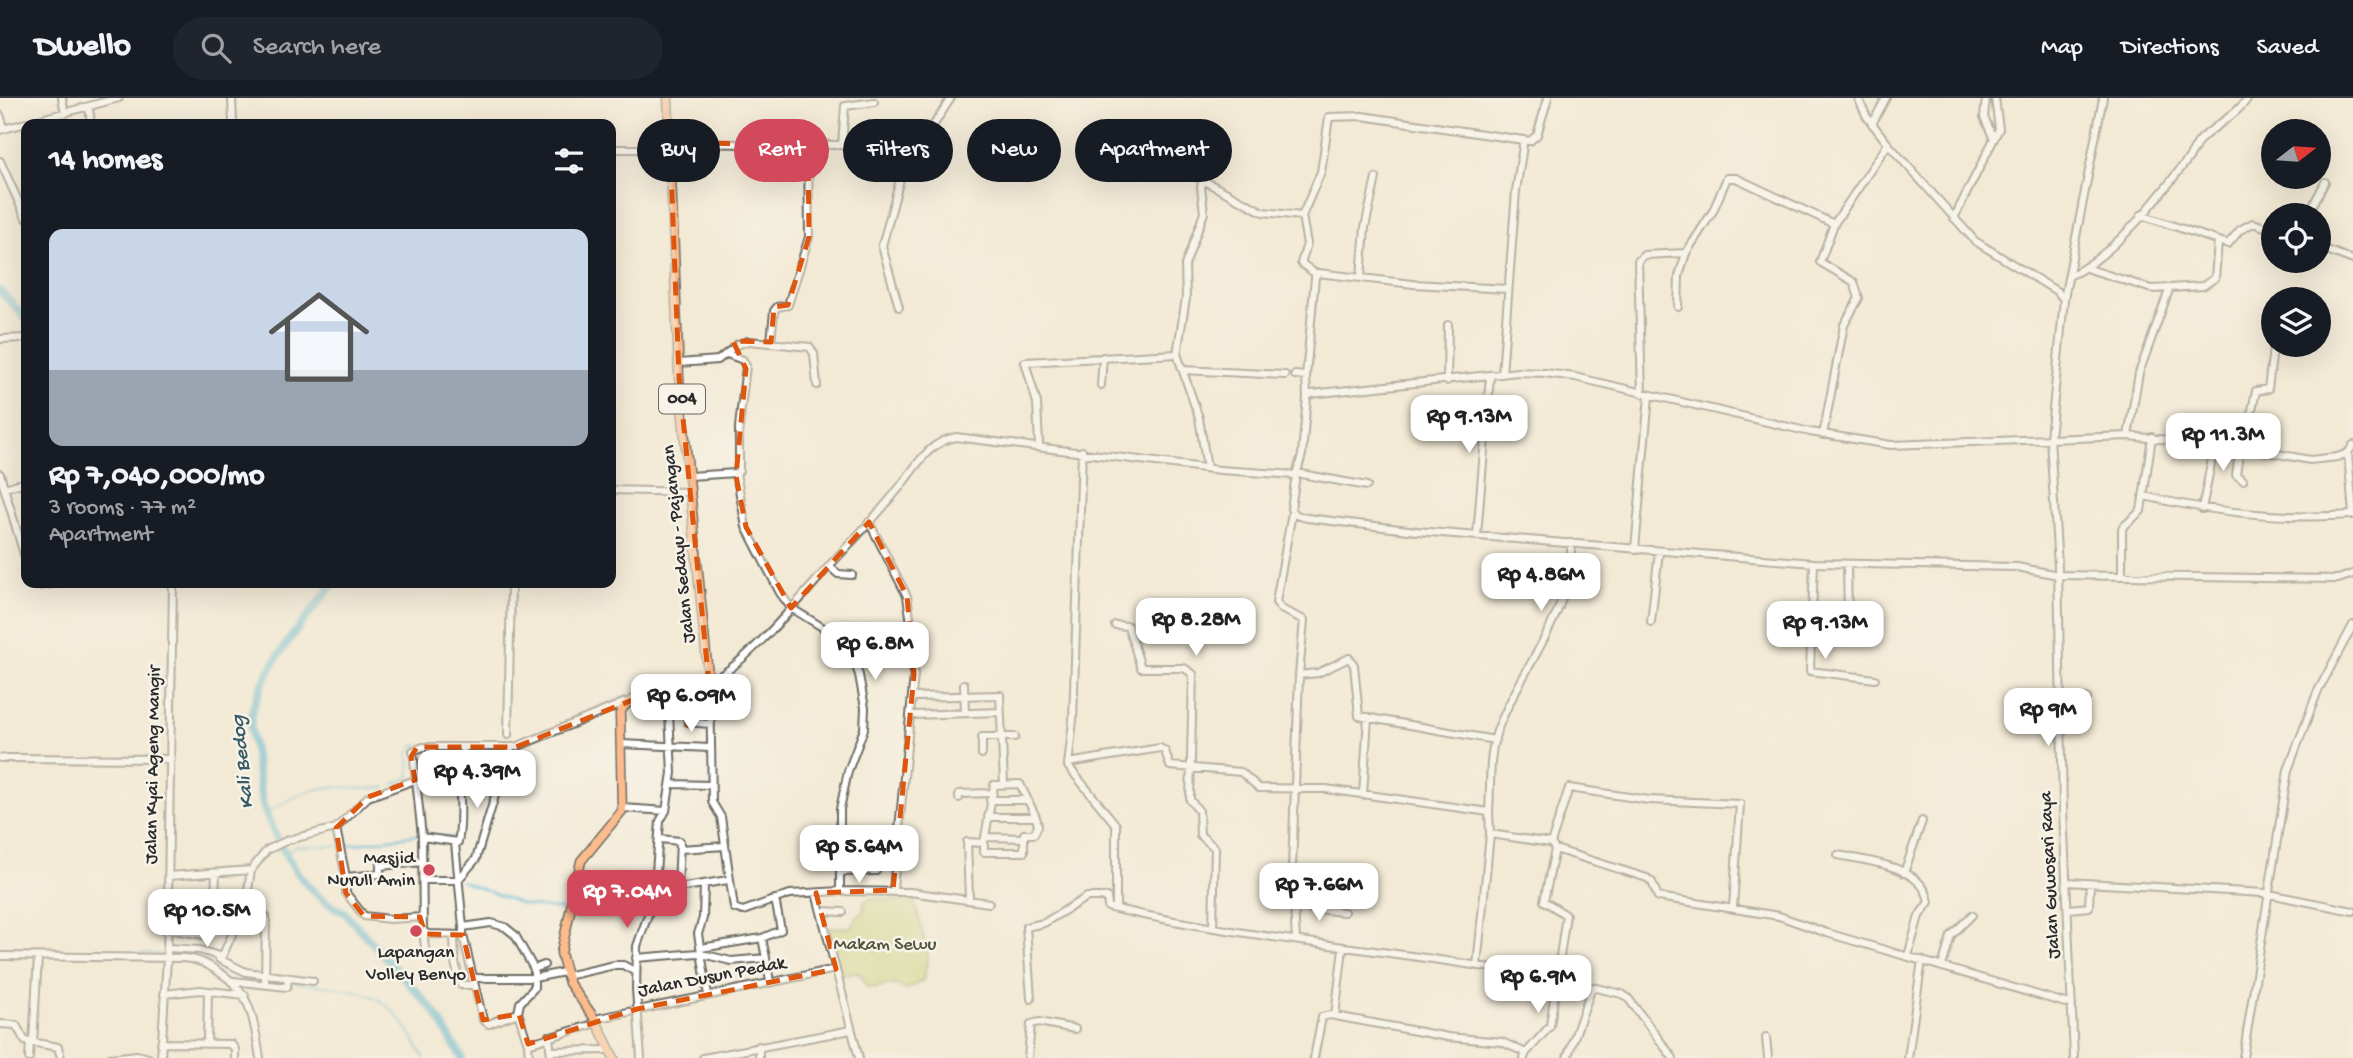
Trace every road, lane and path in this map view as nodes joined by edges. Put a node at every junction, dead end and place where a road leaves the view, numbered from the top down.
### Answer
1 (62, 98) edge
2 (120, 98) edge
3 (232, 98) edge
4 (668, 98) edge
5 (951, 98) edge
6 (1548, 98) edge
7 (1858, 98) edge
8 (1886, 98) edge
9 (1986, 98) edge
10 (1995, 98) edge
11 (2103, 98) edge
12 (2248, 98) edge
13 (874, 102) dead end
14 (89, 108) junction
15 (65, 114) junction
16 (0, 115) edge
17 (44, 119) edge
18 (91, 119) edge
19 (233, 119) edge
20 (669, 119) edge
21 (938, 119) edge
22 (21, 124) edge
23 (1872, 124) junction
24 (2, 129) edge
25 (1994, 139) junction
26 (1521, 140) junction
27 (1888, 144) junction
28 (829, 145) edge
29 (842, 145) joint
30 (637, 148) edge
31 (616, 149) edge
32 (0, 161) edge
33 (1376, 178) dead end
34 (671, 182) edge
35 (808, 182) edge
36 (898, 182) edge
37 (1202, 182) edge
38 (1208, 182) edge
39 (21, 207) edge
40 (2141, 215) junction
41 (1302, 216) junction
42 (1954, 218) junction
43 (1834, 224) junction
44 (2261, 226) edge
45 (2218, 242) junction
46 (2331, 252) edge
47 (1686, 253) junction
48 (2353, 260) edge
49 (2086, 268) junction
50 (1317, 275) junction
51 (2069, 276) junction
52 (1361, 277) junction
53 (1508, 289) junction
54 (2169, 290) junction
55 (2064, 300) junction
56 (899, 307) dead end
57 (1678, 307) dead end
58 (1448, 325) dead end
59 (21, 338) edge
60 (0, 339) edge
61 (771, 342) junction
62 (727, 354) junction
63 (1177, 354) junction
64 (1103, 357) junction
65 (2272, 357) edge
66 (679, 363) junction
67 (1183, 370) junction
68 (1502, 374) junction
69 (1285, 375) dead end
70 (1294, 375) dead end
71 (1306, 376) junction
72 (1489, 376) junction
73 (1447, 381) junction
74 (1101, 385) dead end
75 (817, 386) dead end
76 (1642, 394) junction
77 (1649, 396) junction
78 (1307, 397) junction
79 (1823, 435) junction
80 (2128, 436) junction
81 (2152, 437) junction
82 (2050, 438) junction
83 (2215, 444) junction
84 (1039, 445) junction
85 (2353, 445) edge
86 (2242, 448) junction
87 (1082, 451) junction
88 (2348, 453) junction
89 (1207, 468) junction
90 (736, 473) junction
91 (0, 474) edge
92 (1296, 474) junction
93 (689, 476) junction
94 (2243, 480) dead end
95 (2351, 480) edge
96 (21, 483) edge
97 (1367, 486) dead end
98 (4, 488) junction
99 (616, 490) edge
100 (691, 492) junction
101 (2144, 496) junction
102 (2202, 509) junction
103 (1292, 513) junction
104 (2353, 514) edge
105 (869, 522) junction
106 (1477, 536) junction
107 (1571, 543) junction
108 (21, 544) edge
109 (1634, 548) junction
110 (1659, 551) junction
111 (1814, 563) junction
112 (1847, 565) junction
113 (829, 566) junction
114 (2353, 574) edge
115 (852, 575) dead end
116 (2058, 575) junction
117 (2122, 576) junction
118 (173, 588) edge
119 (511, 588) edge
120 (791, 608) junction
121 (1848, 618) dead end
122 (1651, 622) dead end
123 (1115, 625) dead end
124 (2353, 625) edge
125 (1299, 675) junction
126 (1875, 679) dead end
127 (708, 682) junction
128 (964, 684) dead end
129 (681, 691) junction
130 (668, 693) junction
131 (965, 696) junction
132 (2087, 698) dead end
133 (2061, 699) junction
134 (626, 702) junction
135 (1000, 712) junction
136 (965, 713) junction
137 (913, 715) junction
138 (1368, 718) junction
139 (709, 724) junction
140 (912, 724) dead end
141 (508, 734) dead end
142 (1004, 737) junction
143 (1015, 737) dead end
144 (1495, 740) junction
145 (621, 744) junction
146 (464, 747) junction
147 (511, 747) junction
148 (671, 747) junction
149 (710, 748) junction
150 (982, 754) dead end
151 (0, 758) edge
152 (171, 759) junction
153 (1068, 763) junction
154 (1189, 767) junction
155 (415, 780) junction
156 (671, 784) junction
157 (1004, 784) junction
158 (711, 785) junction
159 (1297, 787) junction
160 (1363, 795) junction
161 (990, 797) junction
162 (959, 798) dead end
163 (1026, 800) junction
164 (623, 808) junction
165 (666, 811) junction
166 (1489, 812) junction
167 (988, 817) junction
168 (1036, 817) junction
169 (1922, 821) dead end
170 (336, 828) junction
171 (422, 834) junction
172 (1490, 834) junction
173 (1024, 838) junction
174 (660, 839) junction
175 (985, 840) junction
176 (456, 843) junction
177 (725, 846) junction
178 (1553, 846) junction
179 (680, 849) junction
180 (1838, 855) dead end
181 (422, 862) junction
182 (251, 870) junction
183 (876, 871) dead end
184 (841, 872) junction
185 (216, 873) junction
186 (1904, 873) junction
187 (168, 876) junction
188 (346, 877) junction
189 (576, 878) junction
190 (422, 880) junction
191 (458, 880) junction
192 (728, 880) junction
193 (2067, 882) junction
194 (704, 884) junction
195 (2090, 884) junction
196 (678, 888) junction
197 (893, 890) junction
198 (840, 891) junction
199 (654, 892) junction
200 (816, 892) junction
201 (2269, 894) junction
202 (247, 898) junction
203 (775, 899) junction
204 (969, 899) junction
205 (989, 903) dead end
206 (224, 905) dead end
207 (1296, 907) junction
208 (1733, 908) junction
209 (244, 909) junction
210 (1116, 909) junction
211 (2069, 909) junction
212 (821, 911) junction
213 (2353, 911) edge
214 (843, 912) dead end
215 (1344, 912) dead end
216 (1972, 915) dead end
217 (423, 917) junction
218 (1213, 927) junction
219 (168, 929) junction
220 (423, 931) junction
221 (463, 931) junction
222 (454, 935) junction
223 (762, 938) junction
224 (1296, 940) junction
225 (1343, 948) junction
226 (702, 951) junction
227 (167, 954) junction
228 (426, 954) dead end
229 (0, 956) edge
230 (1908, 956) junction
231 (38, 957) junction
232 (636, 958) junction
233 (766, 958) junction
234 (219, 959) junction
235 (1922, 960) junction
236 (544, 965) dead end
237 (1477, 966) junction
238 (1942, 966) junction
239 (534, 969) junction
240 (836, 969) junction
241 (226, 970) junction
242 (636, 972) junction
243 (565, 974) junction
244 (534, 978) junction
245 (265, 979) junction
246 (233, 981) junction
247 (313, 981) dead end
248 (1557, 981) junction
249 (473, 982) junction
250 (770, 982) junction
251 (1592, 987) junction
252 (208, 991) junction
253 (164, 994) junction
254 (245, 995) junction
255 (708, 995) junction
256 (1031, 999) dead end
257 (2072, 1005) junction
258 (637, 1009) junction
259 (518, 1013) junction
260 (1335, 1016) junction
261 (596, 1021) junction
262 (0, 1024) edge
263 (1075, 1028) dead end
264 (851, 1030) junction
265 (549, 1037) junction
266 (1766, 1037) dead end
267 (31, 1043) junction
268 (161, 1043) junction
269 (207, 1044) junction
270 (528, 1044) junction
271 (759, 1046) junction
272 (551, 1054) edge
273 (612, 1054) edge
274 (1525, 1055) edge
275 (29, 1058) edge
276 (61, 1058) edge
277 (110, 1058) edge
278 (149, 1058) edge
279 (161, 1058) edge
280 (235, 1058) edge
281 (260, 1058) edge
282 (529, 1058) edge
283 (641, 1058) edge
284 (703, 1058) edge
285 (759, 1058) edge
286 (859, 1058) edge
287 (1028, 1058) edge
288 (1314, 1058) edge
289 (1567, 1058) edge
290 (1673, 1058) edge
291 (1768, 1058) edge
292 (1908, 1058) edge
293 (2074, 1058) edge
294 (2244, 1058) edge

1 - 15 street
2 - 14 street
3 - 19 street
4 - 20 main road, Jalan Sedayu - Pajangan / 004
5 - 21 street
6 - 26 street
7 - 23 street
8 - 23 street
9 - 25 street
10 - 25 street
11 - 51 street, Jalan Guwosari Raya
12 - 40 street
13 - 29 street
14 - 15 street
14 - 18 street
15 - 17 street
16 - 24 street
22 - 24 street
23 - 27 street
25 - 42 street
26 - 41 street
26 - 53 street
27 - 42 street
27 - 43 street
28 - 29 street
30 - 31 street
32 - 39 street
33 - 52 street
34 - 66 main road, Jalan Sedayu - Pajangan / 004
35 - 61 street
36 - 56 street
37 - 63 street
38 - 41 street
40 - 45 street
40 - 49 street
41 - 50 street
42 - 55 street
43 - 47 street
43 - 79 street
44 - 45 street
45 - 54 street
46 - 48 street
47 - 57 street
47 - 76 street
49 - 51 street
49 - 54 street
50 - 52 street
50 - 71 street
51 - 55 street, Jalan Guwosari Raya
52 - 53 street
53 - 68 street
54 - 80 street
55 - 82 street, Jalan Guwosari Raya
58 - 73 street
59 - 60 street
61 - 62 street
61 - 75 street
62 - 66 street
62 - 90 street
63 - 64 street
63 - 67 street
64 - 74 street
64 - 84 street
65 - 86 street
66 - 93 main road, Jalan Sedayu - Pajangan / 004
67 - 69 street
67 - 89 street
68 - 72 street
68 - 76 street
70 - 71 street
71 - 78 street
72 - 73 street
72 - 106 street
73 - 78 street
76 - 77 street
77 - 79 street
77 - 109 street
78 - 92 street
79 - 82 street
80 - 81 street
80 - 82 street
81 - 83 street
81 - 101 street
82 - 116 street, Jalan Guwosari Raya
83 - 86 street
83 - 102 street
84 - 87 street
84 - 105 street
85 - 88 street
86 - 88 street
86 - 94 street
87 - 89 street
87 - 153 street
88 - 95 street
89 - 92 street
90 - 93 street
90 - 120 street
91 - 98 street
92 - 97 street
92 - 103 street
93 - 100 main road, Jalan Sedayu - Pajangan / 004
95 - 104 street
96 - 98 street
98 - 108 street
99 - 100 street
100 - 127 main road, Jalan Sedayu - Pajangan / 004
101 - 102 street
101 - 117 street
102 - 104 street
103 - 106 street
103 - 125 street
105 - 113 street
105 - 197 street
106 - 107 street
107 - 109 street
107 - 144 street
109 - 110 street
110 - 111 street
110 - 122 street
111 - 112 street
111 - 126 street
112 - 116 street
112 - 121 street
113 - 115 street
113 - 120 street
114 - 117 street
116 - 117 street
116 - 133 street, Jalan Guwosari Raya
118 - 152 street, Jalan Kyai Ageng Mangir
119 - 141 street
120 - 127 street
120 - 184 street
123 - 154 street
124 - 201 street
125 - 138 street
125 - 159 street
127 - 129 main road
127 - 139 street
128 - 131 street
129 - 130 main road
129 - 139 street
130 - 134 main road
130 - 148 street
131 - 135 street
131 - 136 street
131 - 137 street
132 - 133 street
133 - 193 street, Jalan Guwosari Raya
134 - 145 main road
134 - 147 street
135 - 136 street
135 - 142 street
136 - 137 street
137 - 140 street
138 - 144 street
138 - 160 street
139 - 149 street
142 - 143 street
142 - 150 street
142 - 157 street
144 - 166 street
145 - 148 street
145 - 164 main road
146 - 147 street
146 - 155 street
146 - 176 street
147 - 191 street
148 - 149 street
148 - 156 street
149 - 158 street
151 - 152 street
152 - 187 street, Jalan Kyai Ageng Mangir
153 - 154 street
153 - 210 street
154 - 159 street
154 - 218 street
155 - 170 street
155 - 171 street
156 - 158 street
156 - 165 street
157 - 161 street
157 - 163 street
158 - 177 street
159 - 160 street
159 - 207 street
160 - 166 street
161 - 162 street
161 - 163 street
161 - 167 street
163 - 168 street
164 - 165 street
164 - 189 main road
165 - 174 street
166 - 172 street
167 - 168 street
167 - 175 street
168 - 173 street
169 - 186 street
170 - 182 street
170 - 188 street
171 - 176 street
171 - 181 street
172 - 178 street
172 - 237 street
173 - 175 street
173 - 175 street
174 - 179 street
174 - 199 street
175 - 204 street
176 - 191 street
177 - 179 street
177 - 192 street
178 - 208 street
178 - 208 street
178 - 248 street
179 - 196 street
180 - 186 street
181 - 188 street
181 - 190 street
182 - 185 street
182 - 202 street
183 - 184 street
184 - 198 street
185 - 187 street
185 - 219 street
186 - 230 street
187 - 219 street, Jalan Kyai Ageng Mangir
188 - 217 street
189 - 199 street
189 - 243 main road
190 - 191 street
190 - 217 street
191 - 221 street
192 - 194 street
192 - 203 street
193 - 195 street
193 - 211 street, Jalan Guwosari Raya
194 - 196 street
194 - 226 street
195 - 201 street
195 - 211 street
196 - 199 street
197 - 198 street
197 - 204 street
198 - 200 street
199 - 232 street
200 - 203 street
200 - 212 street
201 - 213 street
201 - 294 street
202 - 206 street
202 - 209 street
203 - 223 street
204 - 205 street
207 - 215 street
207 - 224 street
208 - 230 street
209 - 234 street
209 - 245 street
210 - 218 street
210 - 256 street
211 - 257 street, Jalan Guwosari Raya
212 - 214 street
212 - 240 street
216 - 238 street
217 - 220 street
218 - 224 street
219 - 227 street, Jalan Kyai Ageng Mangir
220 - 222 street
220 - 228 street
221 - 222 street
221 - 239 street
221 - 249 street
222 - 249 street
223 - 226 street
223 - 233 street
224 - 225 street
225 - 237 street
225 - 260 street
226 - 232 street
226 - 233 street
226 - 255 street
227 - 231 street
227 - 234 street
227 - 241 street
227 - 253 street, Jalan Kyai Ageng Mangir
229 - 231 street
230 - 235 street
231 - 267 street
232 - 242 street
233 - 250 street
234 - 241 street
235 - 238 street
235 - 292 street
236 - 239 street
237 - 248 street
238 - 257 street
239 - 244 street
240 - 250 street, Jalan Dusun Pedak
240 - 264 street
241 - 245 street
241 - 246 street
242 - 243 street
242 - 258 street
243 - 244 street
243 - 261 main road
244 - 249 street
244 - 259 street
245 - 246 street
245 - 247 street
246 - 254 street
248 - 251 street
248 - 274 street
249 - 259 street
250 - 255 street, Jalan Dusun Pedak
251 - 289 street
251 - 290 street
252 - 253 street
252 - 254 street
252 - 269 street
253 - 268 street, Jalan Kyai Ageng Mangir
254 - 281 street
255 - 258 street, Jalan Dusun Pedak
257 - 293 street, Jalan Guwosari Raya
258 - 261 street, Jalan Dusun Pedak
258 - 283 street
259 - 270 street
260 - 274 street
260 - 288 street
261 - 265 street, Jalan Dusun Pedak
261 - 273 main road
262 - 267 street
263 - 287 street
264 - 271 street
264 - 286 street
265 - 270 street, Jalan Dusun Pedak
265 - 272 street
266 - 291 street
267 - 275 street
267 - 276 street
268 - 269 street
268 - 279 street, Jalan Kyai Ageng Mangir
269 - 280 street
270 - 282 street
271 - 284 street
271 - 285 street
272 - 273 street
277 - 278 street

